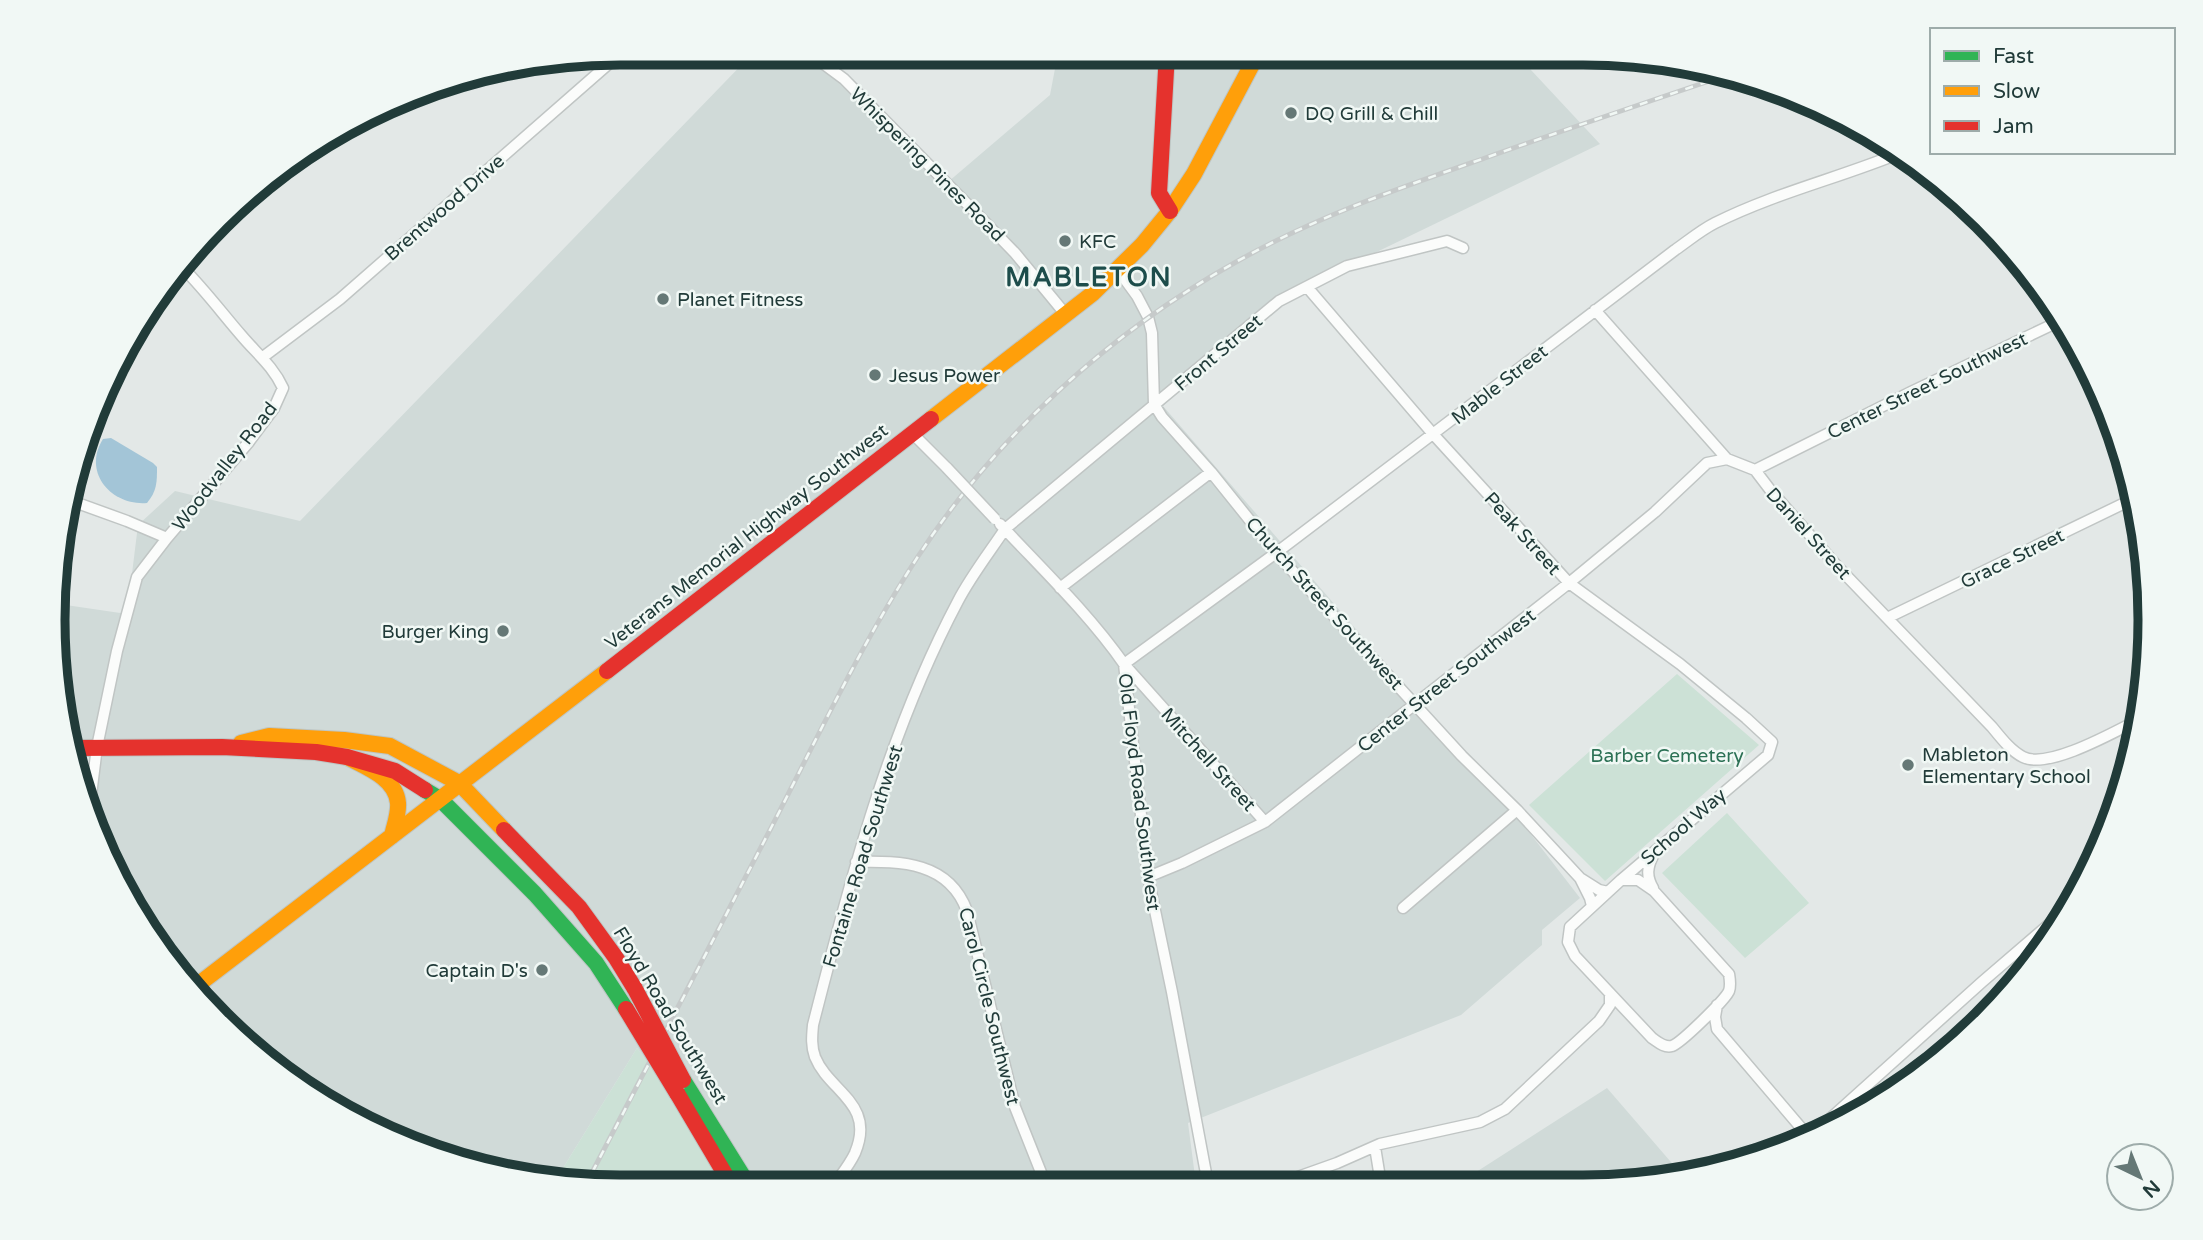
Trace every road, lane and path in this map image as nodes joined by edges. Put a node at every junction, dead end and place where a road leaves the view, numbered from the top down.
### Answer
1 (606, 65) edge
2 (825, 65) edge
3 (1166, 65) edge
4 (1252, 65) edge
5 (1890, 157) edge
6 (1170, 211) junction
7 (1463, 248) dead end
8 (1118, 270) junction
9 (187, 273) edge
10 (1307, 287) junction
11 (1595, 310) junction
12 (1067, 316) junction
13 (2053, 324) edge
14 (263, 358) junction
15 (1154, 404) junction
16 (914, 434) junction
17 (1433, 434) junction
18 (1727, 458) junction
19 (1755, 470) junction
20 (1211, 472) junction
21 (77, 503) edge
22 (2126, 503) edge
23 (1005, 529) junction
24 (167, 538) junction
25 (1276, 553) junction
26 (1569, 583) junction
27 (1060, 588) junction
28 (1887, 618) junction
29 (1124, 664) junction
30 (1416, 704) junction
31 (2128, 725) edge
32 (1772, 742) joint
33 (96, 747) junction
34 (222, 747) junction
35 (80, 748) edge
36 (347, 757) junction
37 (459, 783) junction
38 (92, 792) edge
39 (440, 799) junction
40 (1517, 810) junction
41 (1265, 822) junction
42 (392, 836) junction
43 (1655, 851) junction
44 (856, 862) junction
45 (1148, 877) junction
46 (1580, 878) junction
47 (1621, 880) junction
48 (1654, 891) junction
49 (1608, 892) junction
50 (1592, 906) junction
51 (1403, 908) dead end
52 (2045, 928) edge
53 (200, 983) edge
54 (1610, 994) junction
55 (1717, 1005) junction
56 (1630, 1015) junction
57 (1599, 1021) junction
58 (1717, 1029) junction
59 (1692, 1030) junction
60 (680, 1086) junction
61 (1833, 1116) edge
62 (1803, 1130) edge
63 (1375, 1147) junction
64 (726, 1175) edge
65 (741, 1175) edge
66 (841, 1175) edge
67 (1042, 1175) edge
68 (1206, 1175) edge
69 (1302, 1175) edge
70 (1380, 1175) edge

1 - 14 street, Brentwood Drive
2 - 12 street, Whispering Pines Road
3 - 6 main road
4 - 6 main road, Veterans Memorial Highway Southwest
5 - 11 street, Mable Street
6 - 8 main road, Veterans Memorial Highway Southwest
7 - 10 street, Front Street
8 - 12 main road, Veterans Memorial Highway Southwest
8 - 15 street
9 - 14 street
10 - 15 street, Front Street
10 - 17 street, Peak Street
11 - 17 street, Mable Street
11 - 18 street, Daniel Street
12 - 16 main road, Veterans Memorial Highway Southwest
13 - 19 street, Center Street Southwest
14 - 24 street, Woodvalley Road
15 - 20 street, Church Street Southwest
15 - 23 street, Front Street
16 - 23 street, Old Floyd Road Southwest, bridge
16 - 37 main road, Veterans Memorial Highway Southwest
17 - 25 street, Mable Street
17 - 26 street, Peak Street
18 - 19 street, Daniel Street
18 - 26 street, Center Street Southwest
19 - 28 street, Daniel Street
20 - 25 street, Church Street Southwest
20 - 27 street
21 - 24 street
22 - 28 street, Grace Street
23 - 27 street, Old Floyd Road Southwest
23 - 44 street, Fontaine Road Southwest
24 - 33 street
25 - 29 street, Mable Street
25 - 30 street, Church Street Southwest
26 - 30 street, Center Street Southwest
26 - 32 street, Peak Street
27 - 29 street, Old Floyd Road Southwest
28 - 31 street, Daniel Street
29 - 41 street, Mitchell Street
29 - 45 street, Old Floyd Road Southwest
30 - 40 street, Church Street Southwest
30 - 41 street, Center Street Southwest
32 - 43 street, School Way
33 - 34 main road
33 - 35 main road
33 - 38 street
34 - 36 main road
34 - 37 main road, Floyd Road Southwest
36 - 39 main road, Floyd Road Southwest
36 - 42 main road
37 - 39 main road, Veterans Memorial Highway Southwest
37 - 60 main road, Floyd Road Southwest, bridge
39 - 42 main road, Veterans Memorial Highway Southwest
39 - 60 main road, Floyd Road Southwest, bridge
40 - 46 street, Church Street Southwest
40 - 51 street
41 - 45 street, Center Street Southwest
42 - 53 main road, Veterans Memorial Highway Southwest
43 - 47 street, School Way
43 - 48 street
44 - 66 street, Fontaine Road Southwest
44 - 67 street, Carol Circle Southwest
45 - 68 street, Old Floyd Road Southwest
46 - 49 street
46 - 50 street, Church Street Southwest
47 - 48 street
47 - 49 street
48 - 55 street
49 - 50 street
50 - 54 street
52 - 61 street
54 - 56 street
54 - 57 street
55 - 58 street
55 - 59 street
56 - 57 street
56 - 59 street
57 - 63 street
58 - 59 street
58 - 62 street
60 - 64 main road, Floyd Road Southwest
60 - 65 main road, Floyd Road Southwest
63 - 69 street
63 - 70 street

